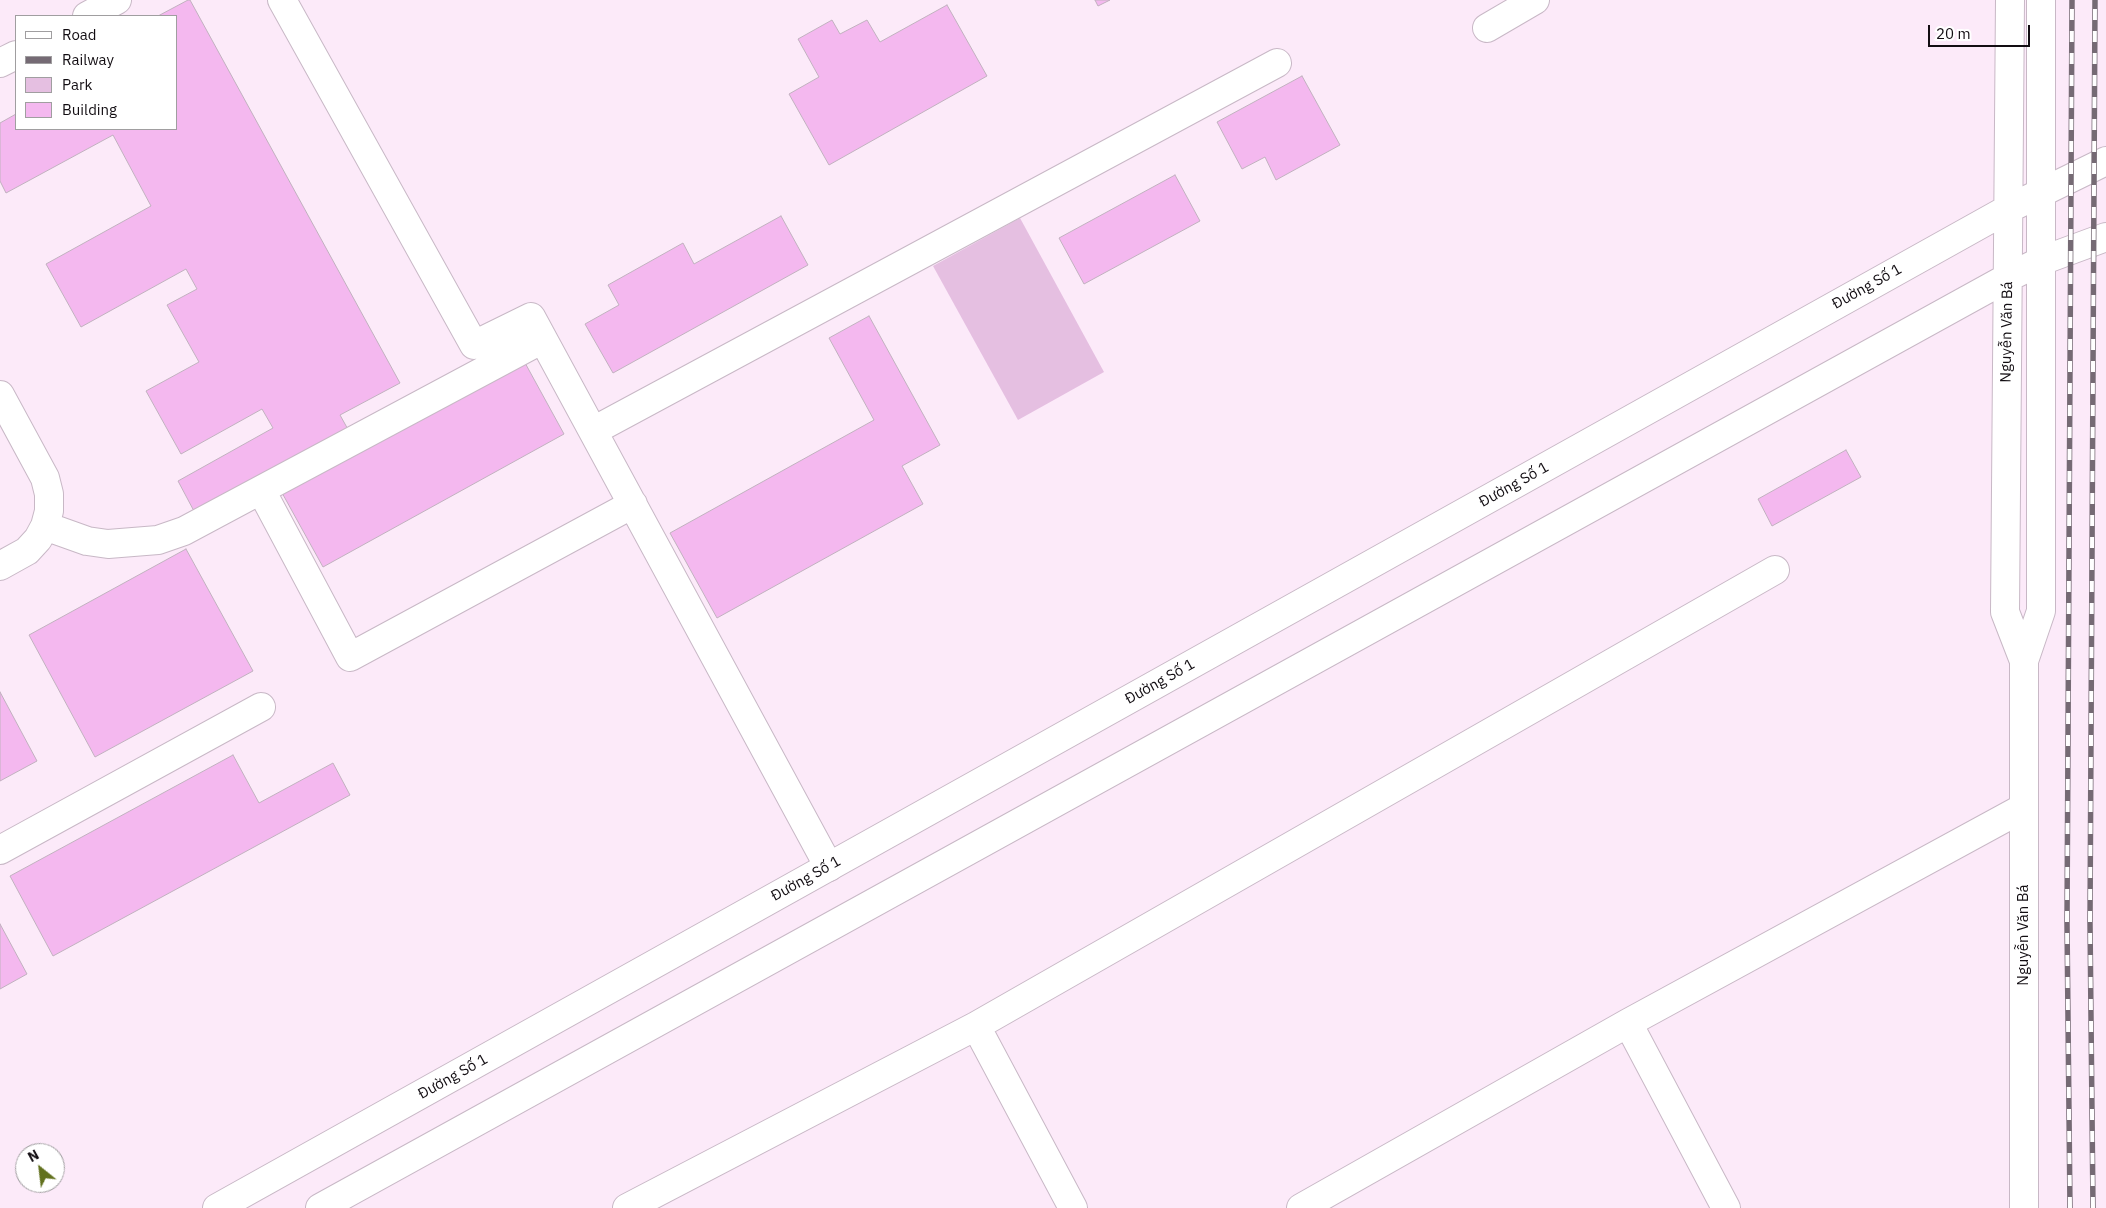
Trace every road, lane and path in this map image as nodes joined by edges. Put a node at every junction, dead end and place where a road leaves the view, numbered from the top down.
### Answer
1 (117, 0) edge
2 (282, 0) edge
3 (1535, 0) edge
4 (2010, 0) edge
5 (2041, 0) edge
6 (89, 15) edge
7 (1487, 28) dead end
8 (15, 56) edge
9 (1277, 63) dead end
10 (0, 64) edge
11 (2106, 161) edge
12 (2040, 191) junction
13 (2008, 209) junction
14 (2106, 237) edge
15 (2041, 261) junction
16 (2007, 278) junction
17 (544, 339) junction
18 (0, 395) edge
19 (593, 431) junction
20 (261, 490) junction
21 (633, 504) junction
22 (45, 526) junction
23 (0, 566) edge
24 (1775, 570) dead end
25 (2024, 661) junction
26 (261, 707) dead end
27 (2023, 808) junction
28 (0, 850) edge
29 (830, 866) junction
30 (1628, 1023) junction
31 (976, 1026) junction
32 (217, 1208) edge
33 (320, 1208) edge
34 (627, 1208) edge
35 (1073, 1208) edge
36 (1301, 1208) edge
37 (1726, 1208) edge
38 (2024, 1208) edge

1 - 6 main road
2 - 17 main road
3 - 7 main road
4 - 13 main road, Nguyễn Văn Bá
5 - 12 main road, Nguyễn Văn Bá
8 - 10 main road
9 - 19 main road
11 - 12 main road, Đường Số 1
12 - 13 main road, Đường Số 1
12 - 15 main road, Nguyễn Văn Bá
13 - 16 main road, Nguyễn Văn Bá
13 - 29 main road, Đường Số 1
14 - 15 main road
15 - 16 main road
15 - 25 main road, Nguyễn Văn Bá
16 - 25 main road, Nguyễn Văn Bá
16 - 33 main road
17 - 19 main road
17 - 20 main road
18 - 22 main road
19 - 21 main road
20 - 21 main road
20 - 22 main road
21 - 29 main road
22 - 23 main road
24 - 31 main road
25 - 27 main road, Nguyễn Văn Bá
26 - 28 main road
27 - 30 main road
27 - 38 main road, Nguyễn Văn Bá
29 - 32 main road, Đường Số 1
30 - 36 main road
30 - 37 main road
31 - 34 main road
31 - 35 main road

